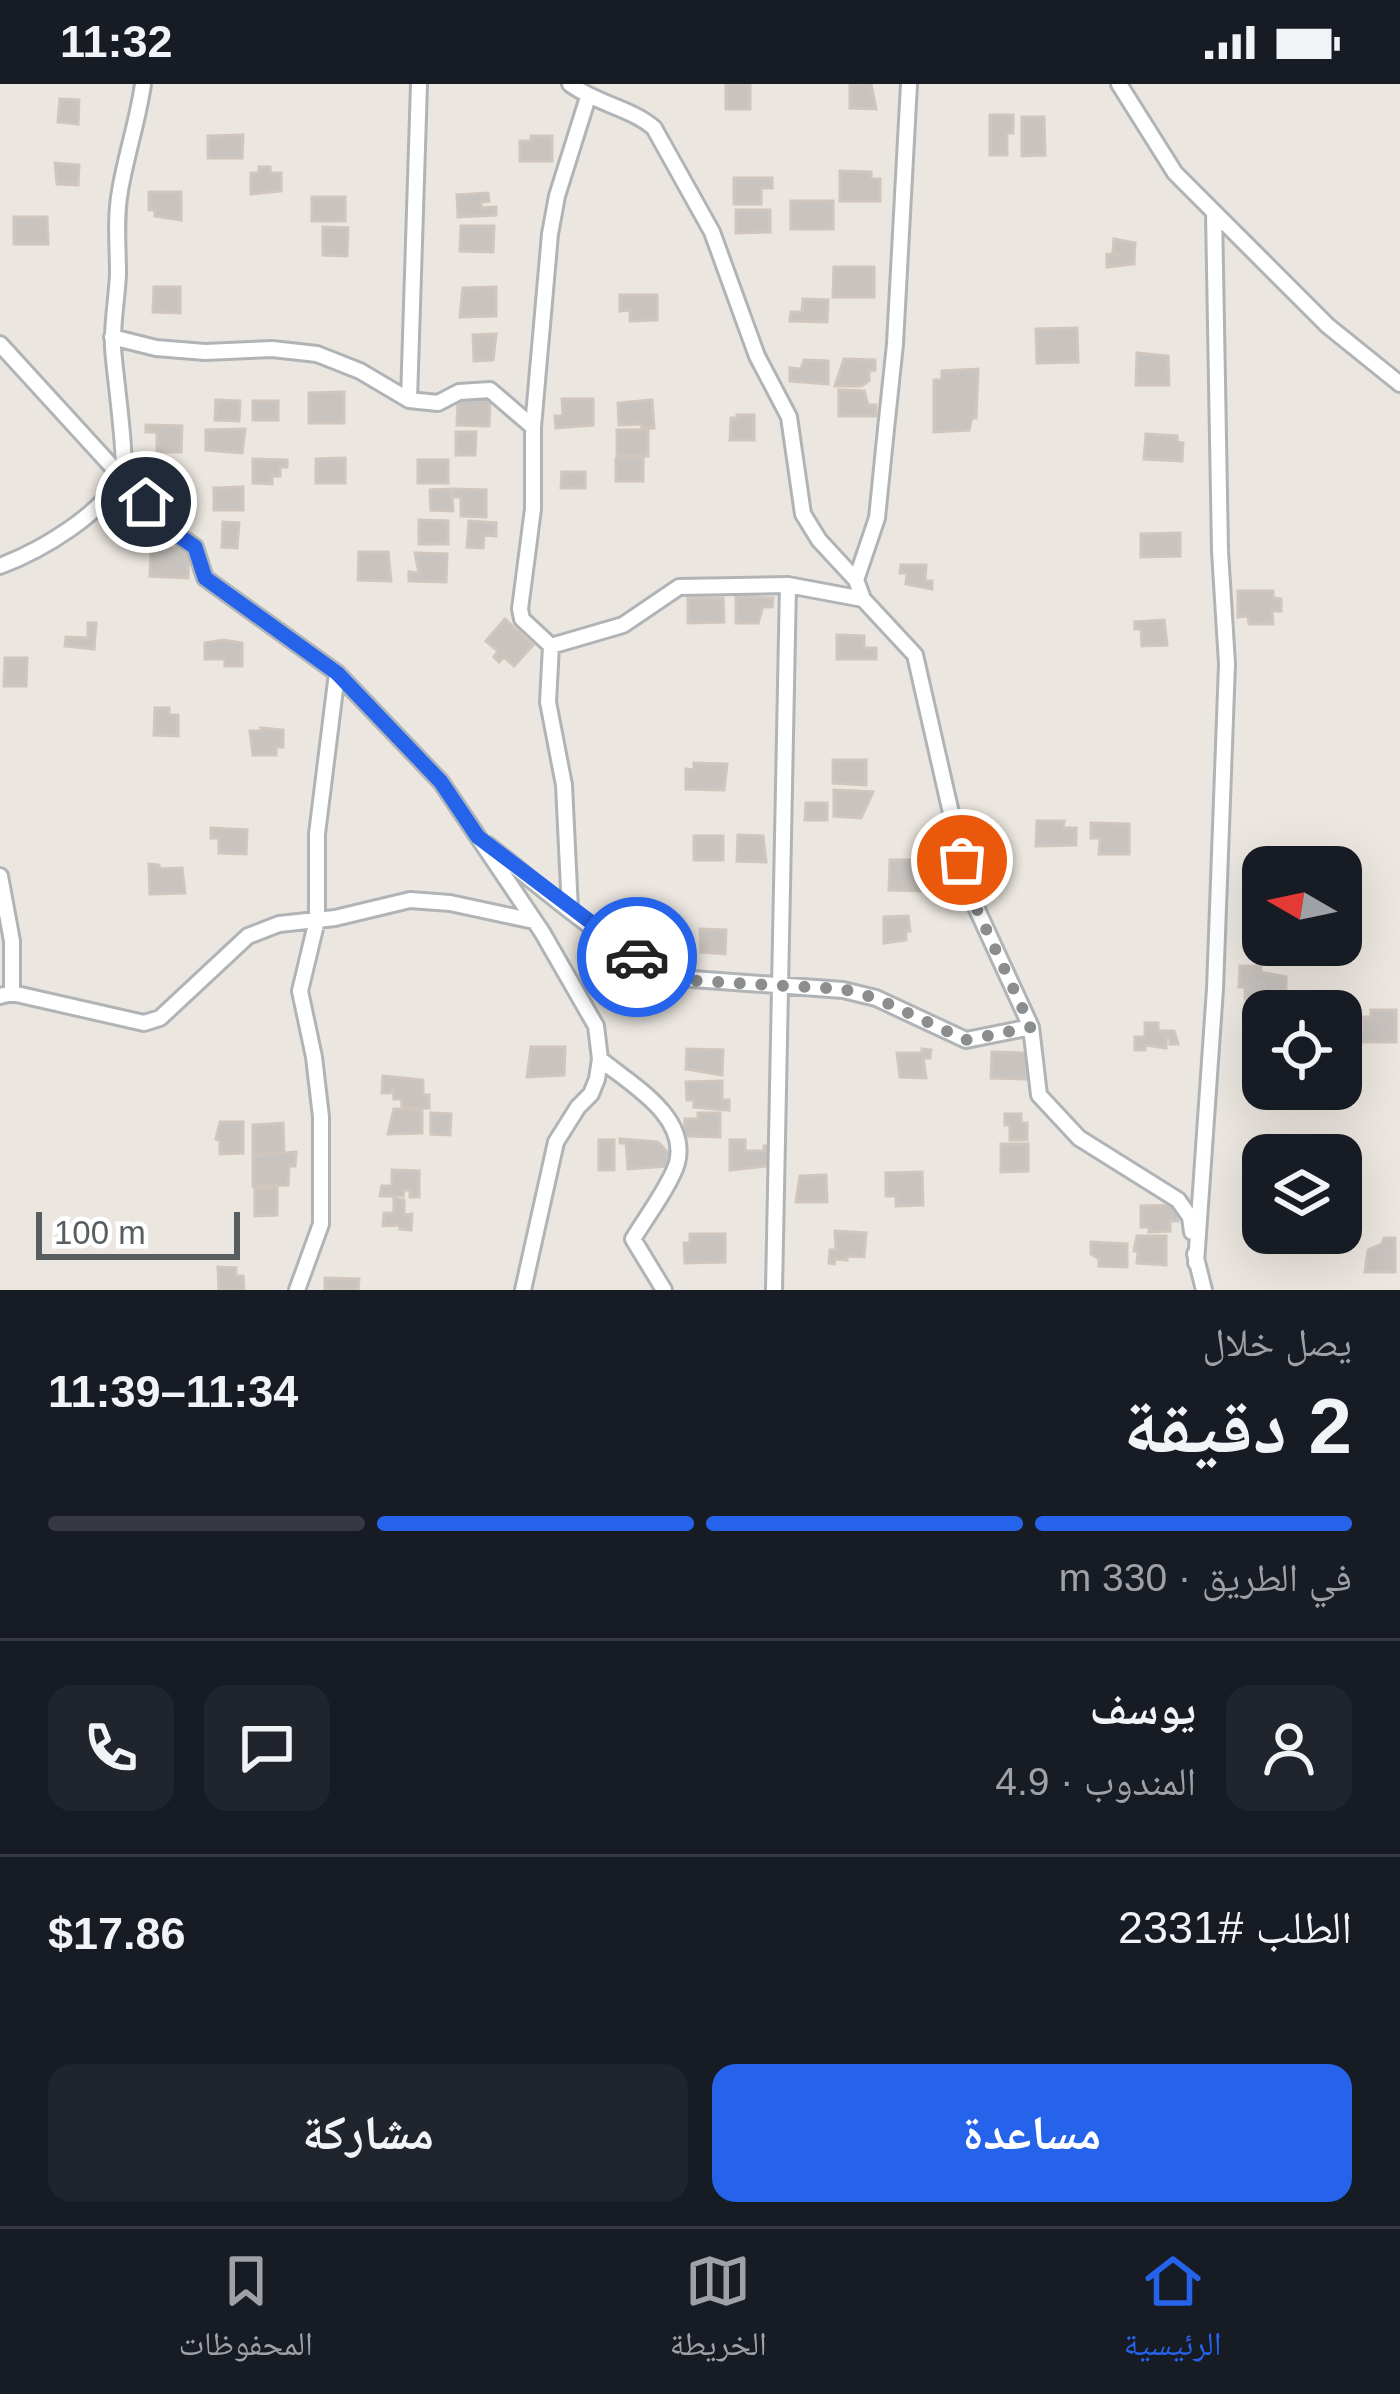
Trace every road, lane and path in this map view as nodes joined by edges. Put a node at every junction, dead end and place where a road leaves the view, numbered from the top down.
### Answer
1 (143, 84) edge
2 (419, 84) edge
3 (570, 84) edge
4 (909, 84) edge
5 (1119, 84) edge
6 (588, 97) junction
7 (1214, 212) junction
8 (112, 337) junction
9 (0, 344) edge
10 (1400, 384) edge
11 (410, 400) junction
12 (533, 428) junction
13 (122, 476) junction
14 (0, 566) edge
15 (856, 580) junction
16 (788, 585) junction
17 (862, 599) junction
18 (551, 646) junction
19 (337, 673) junction
20 (478, 837) junction
21 (0, 875) edge
22 (571, 910) junction
23 (316, 920) junction
24 (534, 920) junction
25 (782, 984) junction
26 (6, 995) edge
27 (1031, 1027) junction
28 (601, 1059) junction
29 (1196, 1263) junction
30 (1203, 1288) edge
31 (297, 1290) edge
32 (523, 1290) edge
33 (664, 1290) edge
34 (774, 1290) edge

1 - 8 street
2 - 11 street
3 - 6 street
4 - 15 street
5 - 7 street
6 - 12 street
6 - 15 street
7 - 10 street
7 - 29 street
8 - 11 street
8 - 13 street
9 - 13 street
11 - 12 street
12 - 18 street
13 - 14 street
13 - 19 street
15 - 17 street
16 - 17 street
16 - 18 street
16 - 25 street
17 - 27 street
18 - 22 street
19 - 20 street
19 - 23 street
20 - 22 street
20 - 24 street
21 - 26 street
22 - 25 street
23 - 24 street
23 - 26 street
23 - 31 street
24 - 28 street
25 - 27 street
25 - 34 street
27 - 29 street
28 - 32 street
28 - 33 street
29 - 30 street

